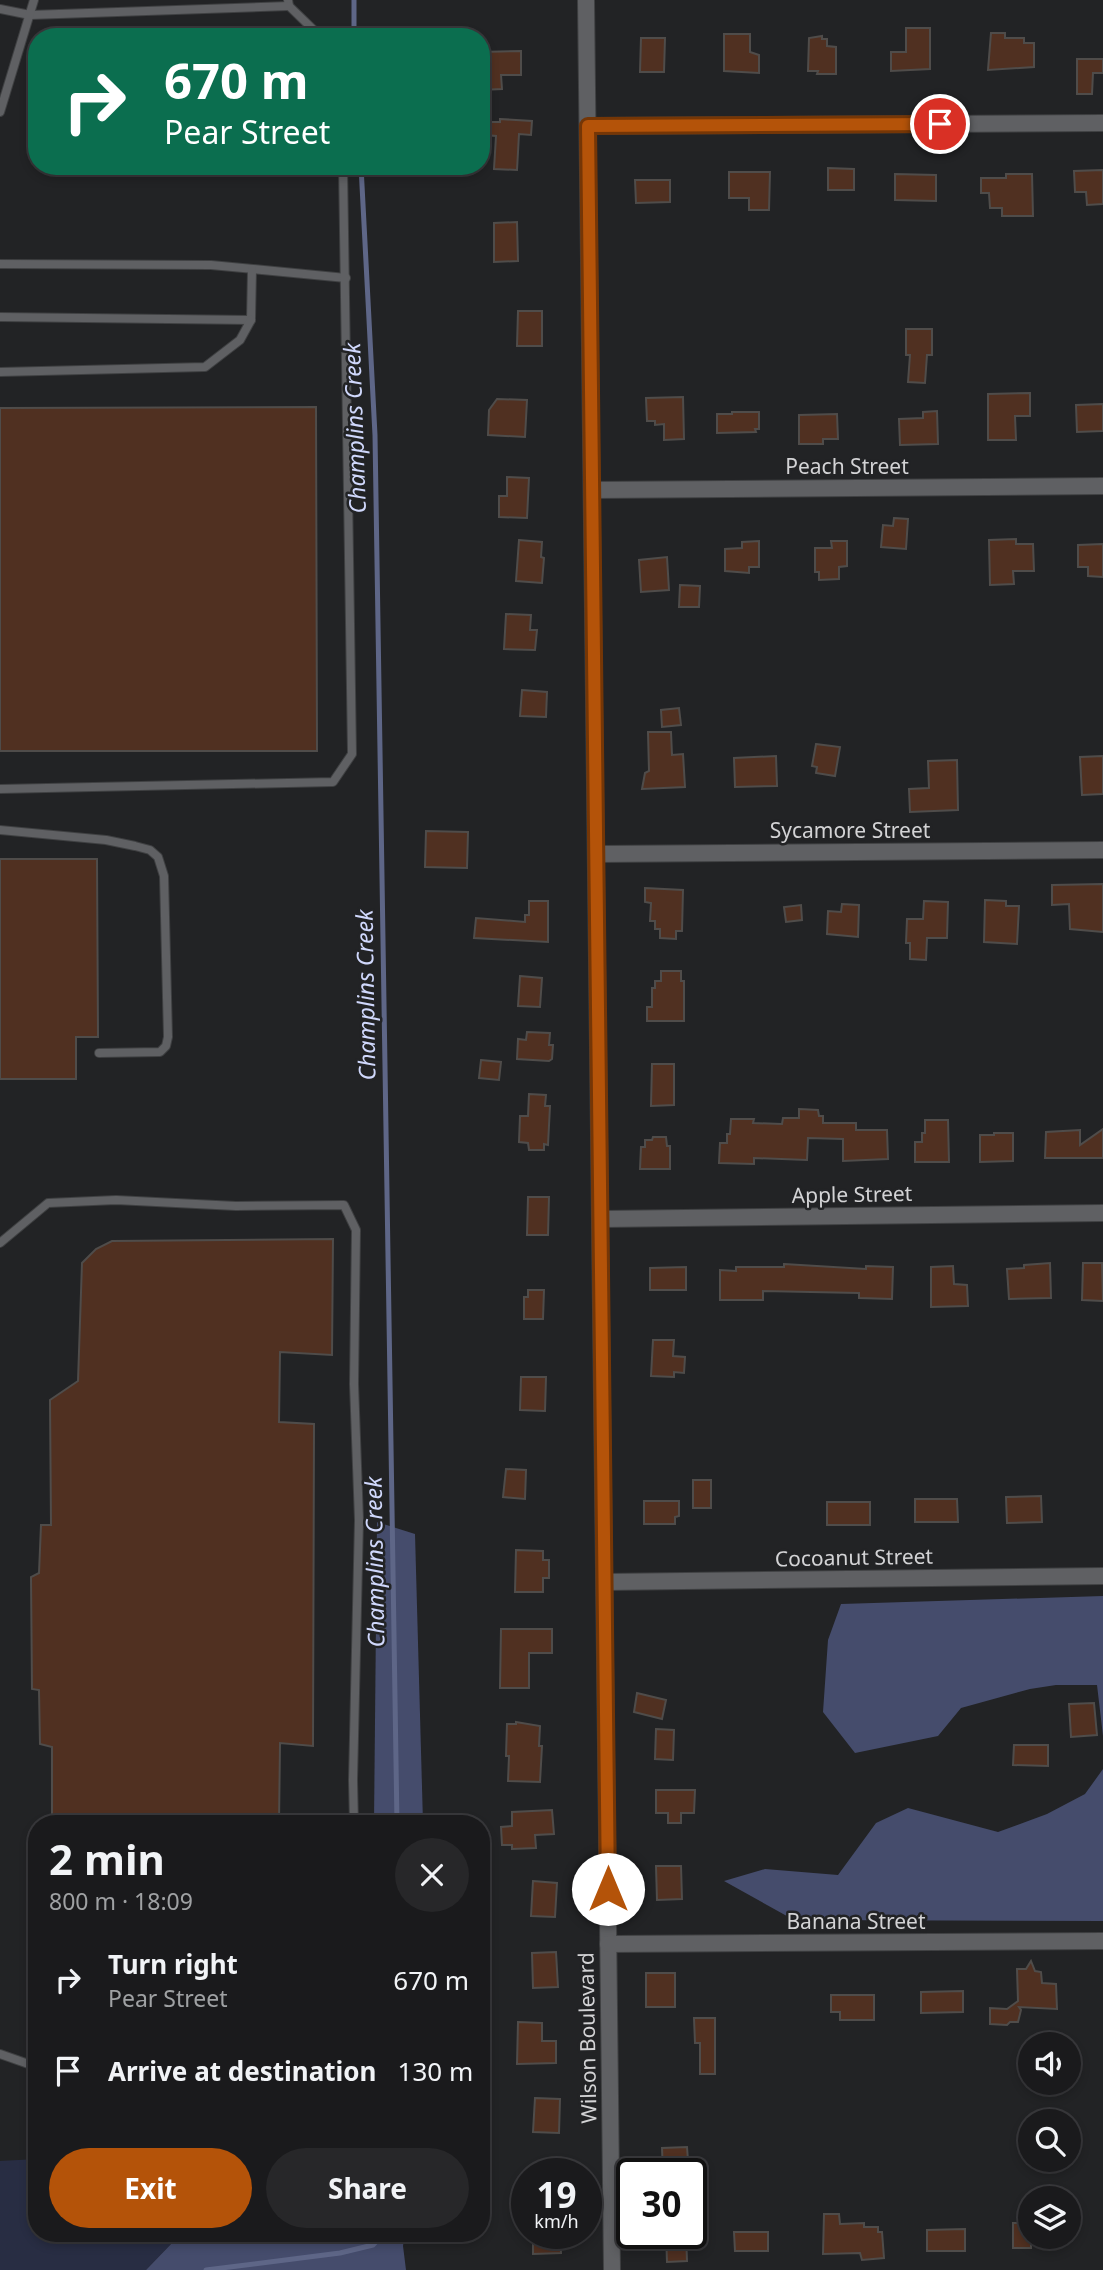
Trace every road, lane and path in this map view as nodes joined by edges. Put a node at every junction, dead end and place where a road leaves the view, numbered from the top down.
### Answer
1 (34, 0) edge
2 (586, 0) edge
3 (289, 3) edge
4 (0, 9) edge
5 (30, 15) junction
6 (313, 28) edge
7 (0, 112) edge
8 (1103, 123) edge
9 (588, 126) junction
10 (343, 175) edge
11 (0, 264) edge
12 (252, 269) junction
13 (346, 278) junction
14 (0, 317) edge
15 (251, 320) junction
16 (0, 372) edge
17 (1103, 486) edge
18 (592, 489) junction
19 (0, 789) edge
20 (0, 830) edge
21 (1103, 850) edge
22 (597, 854) junction
23 (99, 1053) dead end
24 (1103, 1213) edge
25 (601, 1219) junction
26 (0, 1242) edge
27 (1103, 1576) edge
28 (606, 1582) junction
29 (354, 1815) edge
30 (1103, 1941) edge
31 (608, 1944) junction
32 (0, 2054) edge
33 (28, 2064) edge
34 (612, 2270) edge

1 - 5 lane
2 - 9 street, Wilson Boulevard
3 - 5 lane
3 - 6 lane
4 - 5 lane
5 - 7 lane
8 - 9 street
9 - 18 street, Wilson Boulevard
10 - 13 lane
11 - 12 lane
12 - 13 lane
12 - 15 lane
13 - 19 lane
14 - 15 lane
15 - 16 lane
17 - 18 street, Peach Street
18 - 22 street, Wilson Boulevard
20 - 23 lane
21 - 22 street, Sycamore Street
22 - 25 street, Wilson Boulevard
24 - 25 street, Apple Street
25 - 28 street, Wilson Boulevard
26 - 29 lane
27 - 28 street, Cocoanut Street
28 - 31 street, Wilson Boulevard
30 - 31 street, Banana Street
31 - 34 street, Wilson Boulevard
32 - 33 lane

